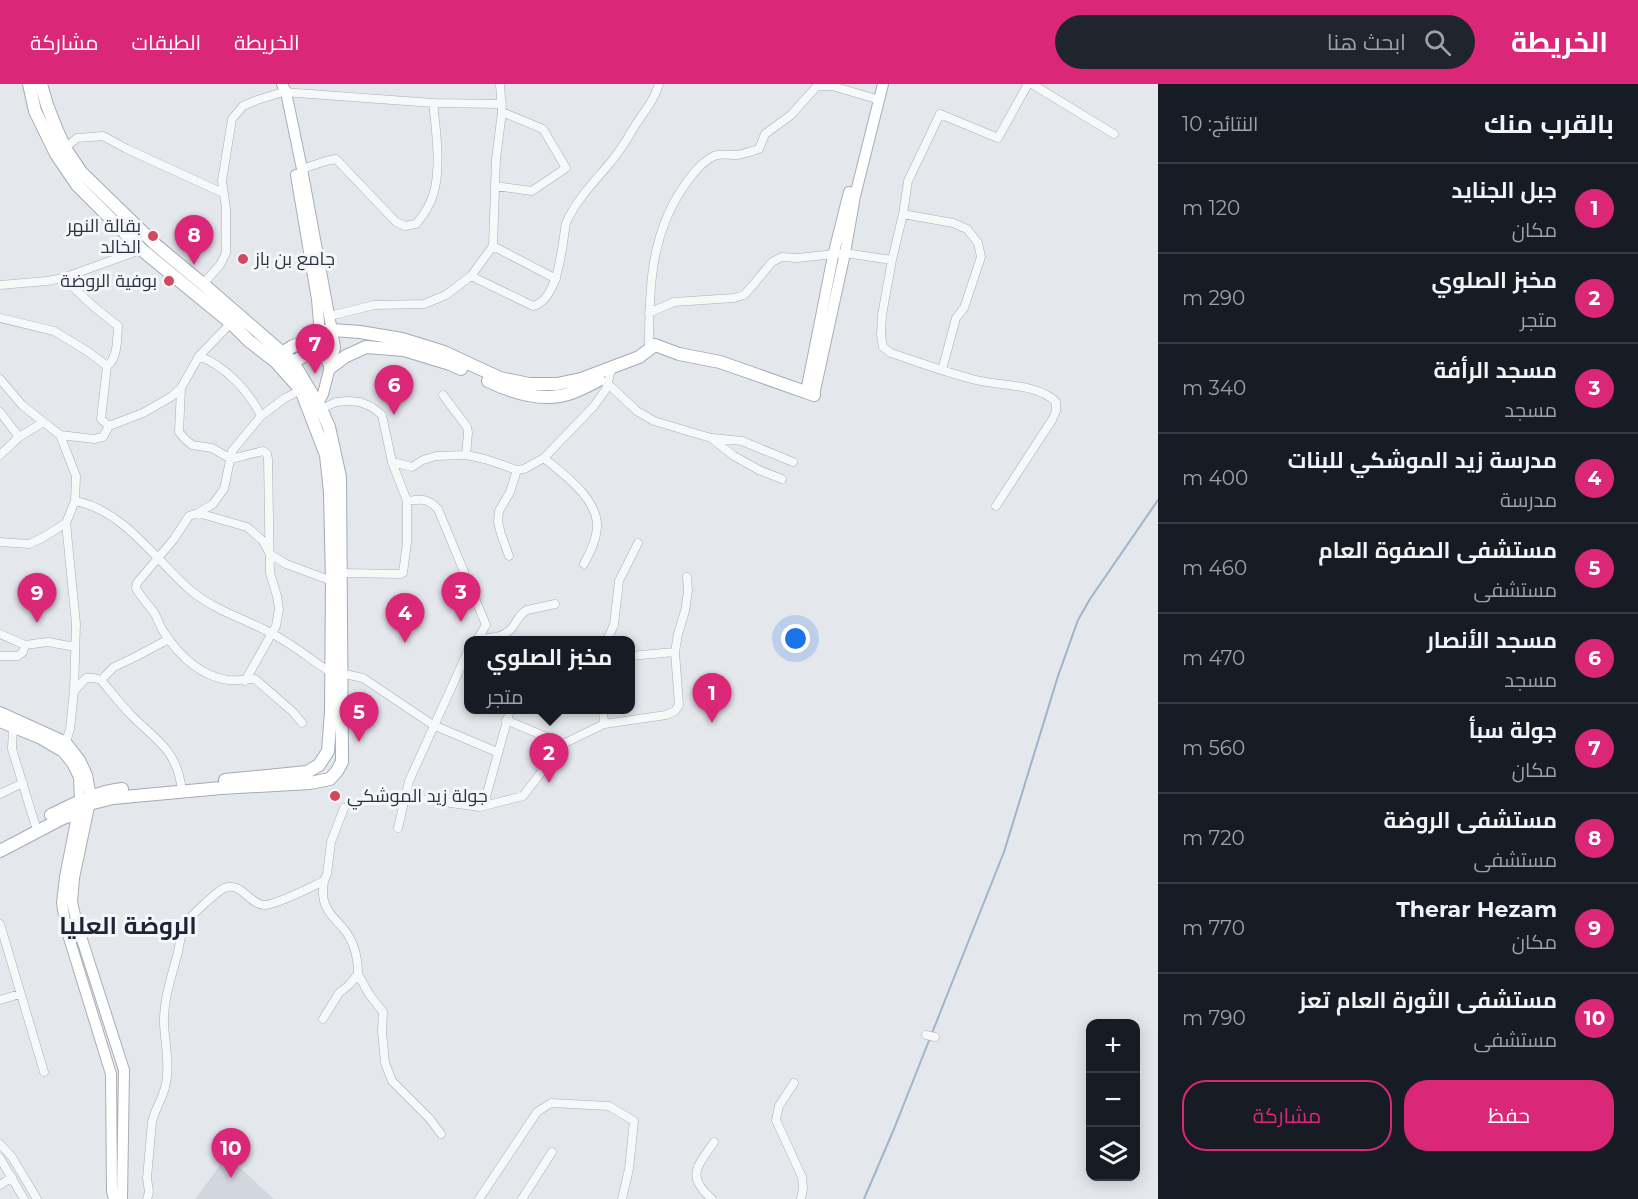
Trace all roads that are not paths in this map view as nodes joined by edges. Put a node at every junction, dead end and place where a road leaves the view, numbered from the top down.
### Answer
1 (29, 84) edge
2 (41, 84) edge
3 (500, 84) edge
4 (659, 84) edge
5 (876, 84) edge
6 (883, 84) edge
7 (1028, 84) edge
8 (1032, 84) edge
9 (284, 90) edge
10 (873, 98) junction
11 (433, 103) junction
12 (502, 108) junction
13 (1114, 134) dead end
14 (65, 148) junction
15 (303, 170) junction
16 (495, 186) junction
17 (223, 193) junction
18 (903, 214) junction
19 (156, 245) junction
20 (493, 246) junction
21 (142, 250) junction
22 (845, 254) junction
23 (833, 256) junction
24 (892, 260) junction
25 (471, 276) junction
26 (63, 278) junction
27 (555, 279) junction
28 (203, 284) junction
29 (0, 285) edge
30 (649, 313) junction
31 (330, 316) junction
32 (0, 318) edge
33 (231, 323) junction
34 (326, 332) junction
35 (321, 347) junction
36 (649, 348) junction
37 (199, 356) junction
38 (279, 357) junction
39 (107, 366) junction
40 (289, 367) junction
41 (611, 367) junction
42 (330, 368) junction
43 (942, 370) junction
44 (0, 379) edge
45 (608, 384) junction
46 (181, 388) junction
47 (301, 390) junction
48 (810, 393) junction
49 (443, 395) dead end
50 (319, 407) junction
51 (0, 412) edge
52 (261, 416) junction
53 (310, 417) junction
54 (42, 423) junction
55 (109, 426) junction
56 (60, 435) junction
57 (19, 437) junction
58 (711, 438) junction
59 (0, 455) edge
60 (466, 455) junction
61 (544, 458) junction
62 (231, 459) junction
63 (392, 462) junction
64 (793, 462) dead end
65 (517, 470) junction
66 (782, 479) dead end
67 (75, 501) junction
68 (407, 501) junction
69 (996, 506) dead end
70 (198, 513) junction
71 (66, 523) junction
72 (0, 542) edge
73 (638, 543) dead end
74 (270, 554) junction
75 (509, 556) dead end
76 (158, 558) junction
77 (584, 564) dead end
78 (336, 577) junction
79 (687, 577) dead end
80 (555, 604) dead end
81 (271, 633) junction
82 (0, 634) edge
83 (480, 636) edge
84 (500, 636) edge
85 (609, 636) edge
86 (169, 639) junction
87 (25, 645) junction
88 (75, 647) junction
89 (675, 652) junction
90 (0, 656) edge
91 (635, 656) edge
92 (464, 658) edge
93 (335, 673) junction
94 (101, 680) junction
95 (245, 681) junction
96 (74, 691) junction
97 (0, 712) edge
98 (508, 714) edge
99 (603, 714) edge
100 (506, 720) junction
101 (0, 722) edge
102 (302, 723) dead end
103 (604, 724) junction
104 (433, 725) junction
105 (13, 727) junction
106 (66, 741) junction
107 (563, 744) junction
108 (497, 752) junction
109 (23, 783) junction
110 (181, 784) junction
111 (0, 794) edge
112 (406, 798) junction
113 (84, 804) junction
114 (480, 807) junction
115 (344, 808) dead end
116 (35, 824) junction
117 (398, 828) dead end
118 (0, 843) edge
119 (0, 851) edge
120 (324, 881) junction
121 (0, 924) edge
122 (358, 974) junction
123 (20, 994) junction
124 (0, 1000) edge
125 (323, 1019) dead end
126 (44, 1072) dead end
127 (794, 1083) dead end
128 (441, 1134) dead end
129 (714, 1142) dead end
130 (0, 1144) edge
131 (552, 1152) dead end
132 (0, 1158) edge
133 (12, 1177) junction
134 (0, 1185) edge
135 (21, 1197) edge
136 (36, 1199) edge
137 (114, 1199) edge
138 (122, 1199) edge
139 (147, 1199) edge
140 (479, 1199) edge
141 (522, 1199) edge
142 (622, 1199) edge
143 (712, 1199) edge
144 (801, 1199) edge

1 - 21 main road
2 - 14 main road
3 - 12 street
4 - 27 street
5 - 10 main road
6 - 22 main road
7 - 18 street
8 - 13 street
9 - 11 street
9 - 15 main road
9 - 17 street
9 - 34 main road
10 - 23 main road
10 - 30 street
11 - 12 street
11 - 15 street
12 - 16 street
12 - 16 street
14 - 17 street
14 - 19 main road
15 - 31 main road
16 - 20 street
17 - 28 street
18 - 24 street
18 - 43 street
19 - 21 street
19 - 28 main road
20 - 25 street
20 - 27 street
21 - 26 street
21 - 33 main road
22 - 23 street
22 - 24 street
22 - 48 main road
23 - 30 street
23 - 48 main road
24 - 43 street
25 - 27 street
25 - 31 street
26 - 29 street
26 - 39 street
28 - 38 main road
30 - 36 street
31 - 34 main road
32 - 39 street
33 - 37 street
33 - 38 main road
34 - 35 main road
34 - 38 main road
34 - 41 main road
34 - 42 main road
35 - 40 main road
35 - 42 main road
36 - 41 main road
36 - 48 main road
37 - 46 street
37 - 52 street
38 - 40 main road
39 - 55 street
40 - 47 main road
40 - 50 main road
41 - 42 main road
41 - 45 street
42 - 50 main road
43 - 69 street
44 - 54 street
45 - 58 street
45 - 61 street
46 - 55 street
46 - 62 street
47 - 52 street
47 - 53 main road
49 - 60 street
50 - 53 main road
50 - 63 street
50 - 78 main road
51 - 57 street
52 - 62 street
53 - 78 main road
54 - 56 street
54 - 57 street
55 - 56 street
56 - 67 street
57 - 59 street
58 - 64 street
58 - 66 street
60 - 63 street
60 - 65 street
61 - 65 street
61 - 77 street
62 - 70 street
62 - 74 street
63 - 68 street
65 - 75 street
67 - 71 street
67 - 76 street
68 - 78 street
68 - 83 street
70 - 74 street
70 - 76 street
71 - 72 street
71 - 88 street
73 - 85 street
74 - 78 street
74 - 81 street
76 - 81 street
76 - 86 street
78 - 93 main road
79 - 89 street
80 - 84 street
81 - 93 street
81 - 95 street
82 - 87 street
86 - 94 street
86 - 95 street
87 - 88 street
87 - 90 street
88 - 96 street
89 - 91 street
89 - 103 street
92 - 104 street
93 - 104 street
93 - 110 main road
93 - 113 main road
94 - 96 street
94 - 110 street
95 - 102 street
96 - 106 street
97 - 106 main road
98 - 100 street
99 - 103 street
100 - 107 street
100 - 108 street
101 - 105 main road
103 - 107 street
104 - 108 street
104 - 112 street
105 - 109 street
105 - 113 main road
106 - 113 main road
107 - 114 street
108 - 114 street
109 - 111 street
109 - 116 street
110 - 113 main road
112 - 114 street
112 - 117 street
113 - 116 main road
113 - 119 main road
113 - 137 main road
113 - 138 main road
115 - 120 street
116 - 118 main road
120 - 122 street
120 - 139 street
121 - 123 street
122 - 125 street
122 - 128 street
123 - 124 street
123 - 126 street
127 - 144 street
129 - 143 street
130 - 136 street
131 - 141 street
132 - 133 street
133 - 134 street
133 - 135 street
140 - 142 street

